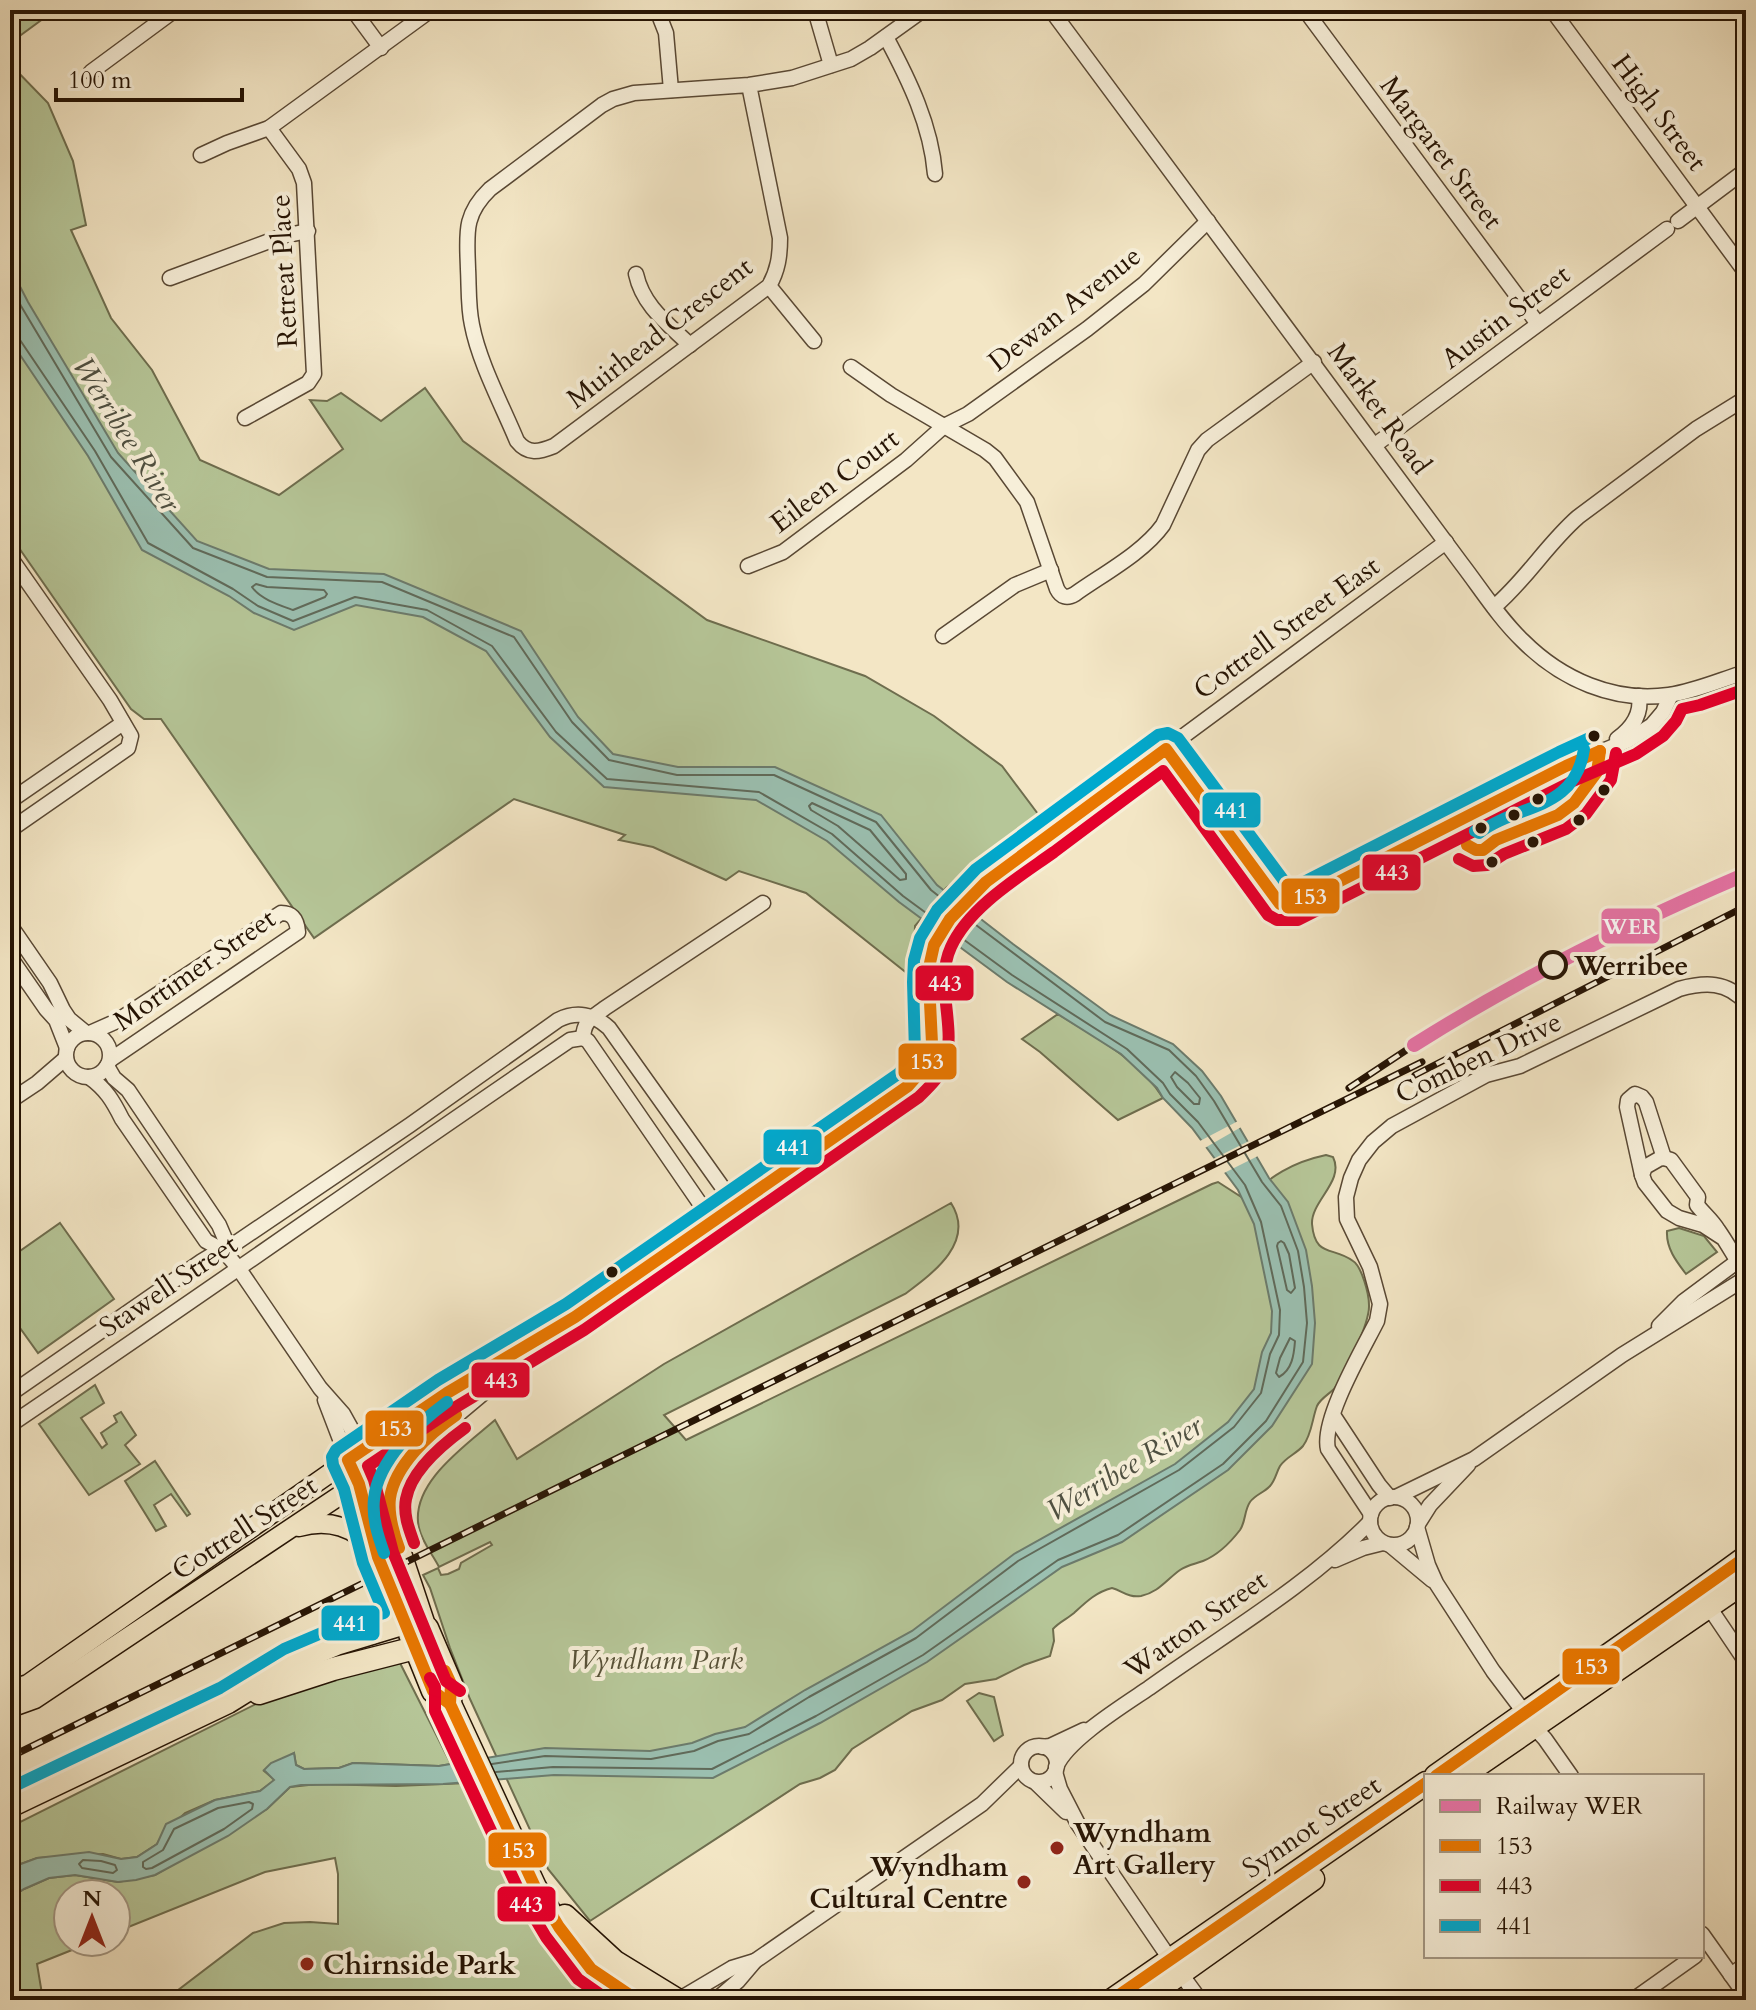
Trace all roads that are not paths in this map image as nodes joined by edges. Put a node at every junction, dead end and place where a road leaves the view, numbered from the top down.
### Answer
1 (175, 10) edge
2 (353, 10) edge
3 (431, 10) edge
4 (657, 10) edge
5 (815, 10) edge
6 (923, 10) edge
7 (1051, 10) edge
8 (1305, 10) edge
9 (1552, 10) edge
10 (886, 37) junction
11 (381, 48) junction
12 (831, 65) junction
13 (91, 72) dead end
14 (749, 85) junction
15 (671, 90) junction
16 (269, 128) junction
17 (201, 155) dead end
18 (1746, 170) edge
19 (935, 174) dead end
20 (1697, 206) junction
21 (1208, 221) junction
22 (308, 231) junction
23 (1746, 273) edge
24 (636, 274) dead end
25 (170, 278) dead end
26 (769, 286) junction
27 (1538, 324) junction
28 (814, 341) dead end
29 (690, 345) junction
30 (1314, 362) junction
31 (851, 367) dead end
32 (1746, 398) edge
33 (245, 418) dead end
34 (944, 426) junction
35 (1375, 445) junction
36 (1446, 542) junction
37 (10, 557) edge
38 (748, 566) dead end
39 (1051, 570) junction
40 (1494, 607) junction
41 (943, 636) dead end
42 (1746, 672) edge
43 (1671, 695) junction
44 (1639, 696) junction
45 (123, 723) junction
46 (1166, 749) junction
47 (1600, 751) junction
48 (10, 801) edge
49 (10, 830) edge
50 (966, 901) joint
51 (763, 903) dead end
52 (10, 925) edge
53 (10, 957) edge
54 (1746, 1003) edge
55 (593, 1017) junction
56 (88, 1033) junction
57 (583, 1038) junction
58 (67, 1053) junction
59 (109, 1063) junction
60 (82, 1075) junction
61 (37, 1083) junction
62 (10, 1101) edge
63 (410, 1125) junction
64 (420, 1142) junction
65 (1664, 1158) junction
66 (343, 1171) junction
67 (1642, 1175) junction
68 (355, 1187) junction
69 (735, 1205) junction
70 (1697, 1205) junction
71 (1679, 1218) junction
72 (712, 1221) junction
73 (1723, 1238) junction
74 (224, 1251) junction
75 (1744, 1267) edge
76 (239, 1269) junction
77 (575, 1317) junction
78 (10, 1394) edge
79 (1333, 1415) junction
80 (10, 1425) edge
81 (432, 1433) junction
82 (356, 1455) junction
83 (1474, 1459) junction
84 (375, 1472) junction
85 (359, 1484) junction
86 (1393, 1498) junction
87 (1370, 1518) junction
88 (390, 1520) junction
89 (1418, 1525) junction
90 (284, 1534) junction
91 (1387, 1544) junction
92 (378, 1557) junction
93 (1746, 1557) edge
94 (1324, 1566) junction
95 (1746, 1581) edge
96 (1436, 1583) junction
97 (1701, 1602) junction
98 (416, 1625) junction
99 (128, 1637) junction
100 (89, 1639) junction
101 (415, 1648) junction
102 (1746, 1662) edge
103 (10, 1690) edge
104 (228, 1702) junction
105 (450, 1704) junction
106 (10, 1708) edge
107 (1529, 1719) junction
108 (1095, 1725) junction
109 (1042, 1747) junction
110 (1021, 1766) junction
111 (1056, 1769) junction
112 (1439, 1774) edge
113 (1464, 1774) edge
114 (1570, 1774) edge
115 (1034, 1782) junction
116 (1414, 1803) edge
117 (982, 1804) junction
118 (10, 1806) edge
119 (1078, 1824) junction
120 (535, 1887) junction
121 (1705, 1944) edge
122 (1692, 1958) edge
123 (755, 1961) junction
124 (1746, 1964) edge
125 (1175, 1966) junction
126 (1731, 1975) junction
127 (1746, 1996) edge
128 (626, 1997) edge
129 (677, 2000) edge
130 (716, 2000) edge
131 (1112, 2000) edge
132 (1143, 2000) edge
133 (1200, 2000) edge
134 (1633, 2000) edge

1 - 13 street
2 - 11 street
3 - 11 street
4 - 15 street
5 - 12 street
6 - 10 street
7 - 21 street, Market Road
8 - 27 street, Margaret Street
9 - 20 street, High Street
10 - 12 street
10 - 19 street
11 - 16 street
12 - 14 street
14 - 15 street
14 - 26 street, Muirhead Crescent
15 - 29 street, Muirhead Crescent
16 - 17 street
16 - 22 street, Retreat Place
18 - 20 street, Austin Street
20 - 23 street, High Street
20 - 27 street, Austin Street
21 - 30 street, Market Road
21 - 34 street, Dewan Avenue
22 - 25 street
22 - 33 street, Retreat Place
24 - 29 street
26 - 28 street
26 - 29 street, Muirhead Crescent
27 - 35 street, Austin Street
30 - 35 street, Market Road
30 - 39 street
31 - 34 street
32 - 40 street
34 - 38 street, Eileen Court
34 - 39 street
35 - 36 street, Market Road
36 - 40 street, Market Road
36 - 46 street, Cottrell Street East
37 - 45 street
39 - 41 street
40 - 44 street, Market Road
42 - 43 street, Market Road
43 - 44 street, Market Road
43 - 47 street
44 - 47 street
45 - 48 street
45 - 49 street
46 - 47 street
46 - 50 street, Cottrell Street East
50 - 69 street, Cottrell Street
51 - 55 street, Stawell Street
52 - 56 street
53 - 58 street
54 - 79 street, Comben Drive
55 - 57 street, Stawell Street
55 - 63 street, Stawell Street
55 - 69 street
56 - 58 street
56 - 59 street
56 - 59 street, Mortimer Street
57 - 64 street, Stawell Street
57 - 72 street
58 - 60 street
58 - 61 street
59 - 60 street
59 - 74 street
60 - 61 street
60 - 74 street
61 - 62 street
63 - 64 street
63 - 66 street, Stawell Street
64 - 68 street, Stawell Street
65 - 67 street
65 - 67 street
65 - 70 street
66 - 68 street
66 - 74 street, Stawell Street
67 - 71 street
68 - 76 street, Stawell Street
69 - 72 street, Cottrell Street
70 - 71 street
70 - 73 street
71 - 73 street
72 - 77 street, Cottrell Street
73 - 75 street
74 - 76 street
74 - 78 street, Stawell Street
75 - 83 street
76 - 80 street, Stawell Street
76 - 82 street
77 - 81 street, Cottrell Street
77 - 82 street, Cottrell Street
79 - 86 street
79 - 87 street, Comben Drive
81 - 84 street, Cottrell Street
81 - 88 street
82 - 84 main road
82 - 85 main road
82 - 100 main road, Cottrell Street
83 - 86 street
83 - 89 street
84 - 85 main road, Cottrell Street
84 - 88 main road
85 - 90 main road, Cottrell Street
85 - 92 main road
86 - 87 street
86 - 89 street
87 - 91 street
87 - 94 street, Watton Street
88 - 98 main road
89 - 91 street
89 - 96 street
90 - 92 main road
90 - 99 main road, Cottrell Street
91 - 94 street, Watton Street
91 - 96 street
92 - 98 main road
93 - 97 highway
94 - 108 street, Watton Street
95 - 97 highway
96 - 107 street
97 - 102 street
97 - 107 highway
98 - 101 highway
98 - 104 highway
98 - 105 highway
99 - 100 main road
99 - 106 main road, Cottrell Street
100 - 103 main road, Cottrell Street
101 - 104 highway
101 - 105 highway
104 - 118 highway
105 - 120 highway
107 - 112 highway
107 - 113 highway
107 - 114 street
108 - 109 street, Watton Street
108 - 111 street, Watton Street
109 - 110 street
109 - 111 street
110 - 115 street
110 - 117 street
111 - 115 street
111 - 119 street
115 - 117 street
115 - 119 street
116 - 125 highway, Synnot Street
117 - 123 street
119 - 125 street
120 - 128 highway
120 - 129 highway
121 - 126 street
122 - 134 street
123 - 129 street
123 - 130 street
124 - 126 street
125 - 131 highway, Synnot Street
125 - 132 highway, Synnot Street
125 - 133 street
126 - 127 street

